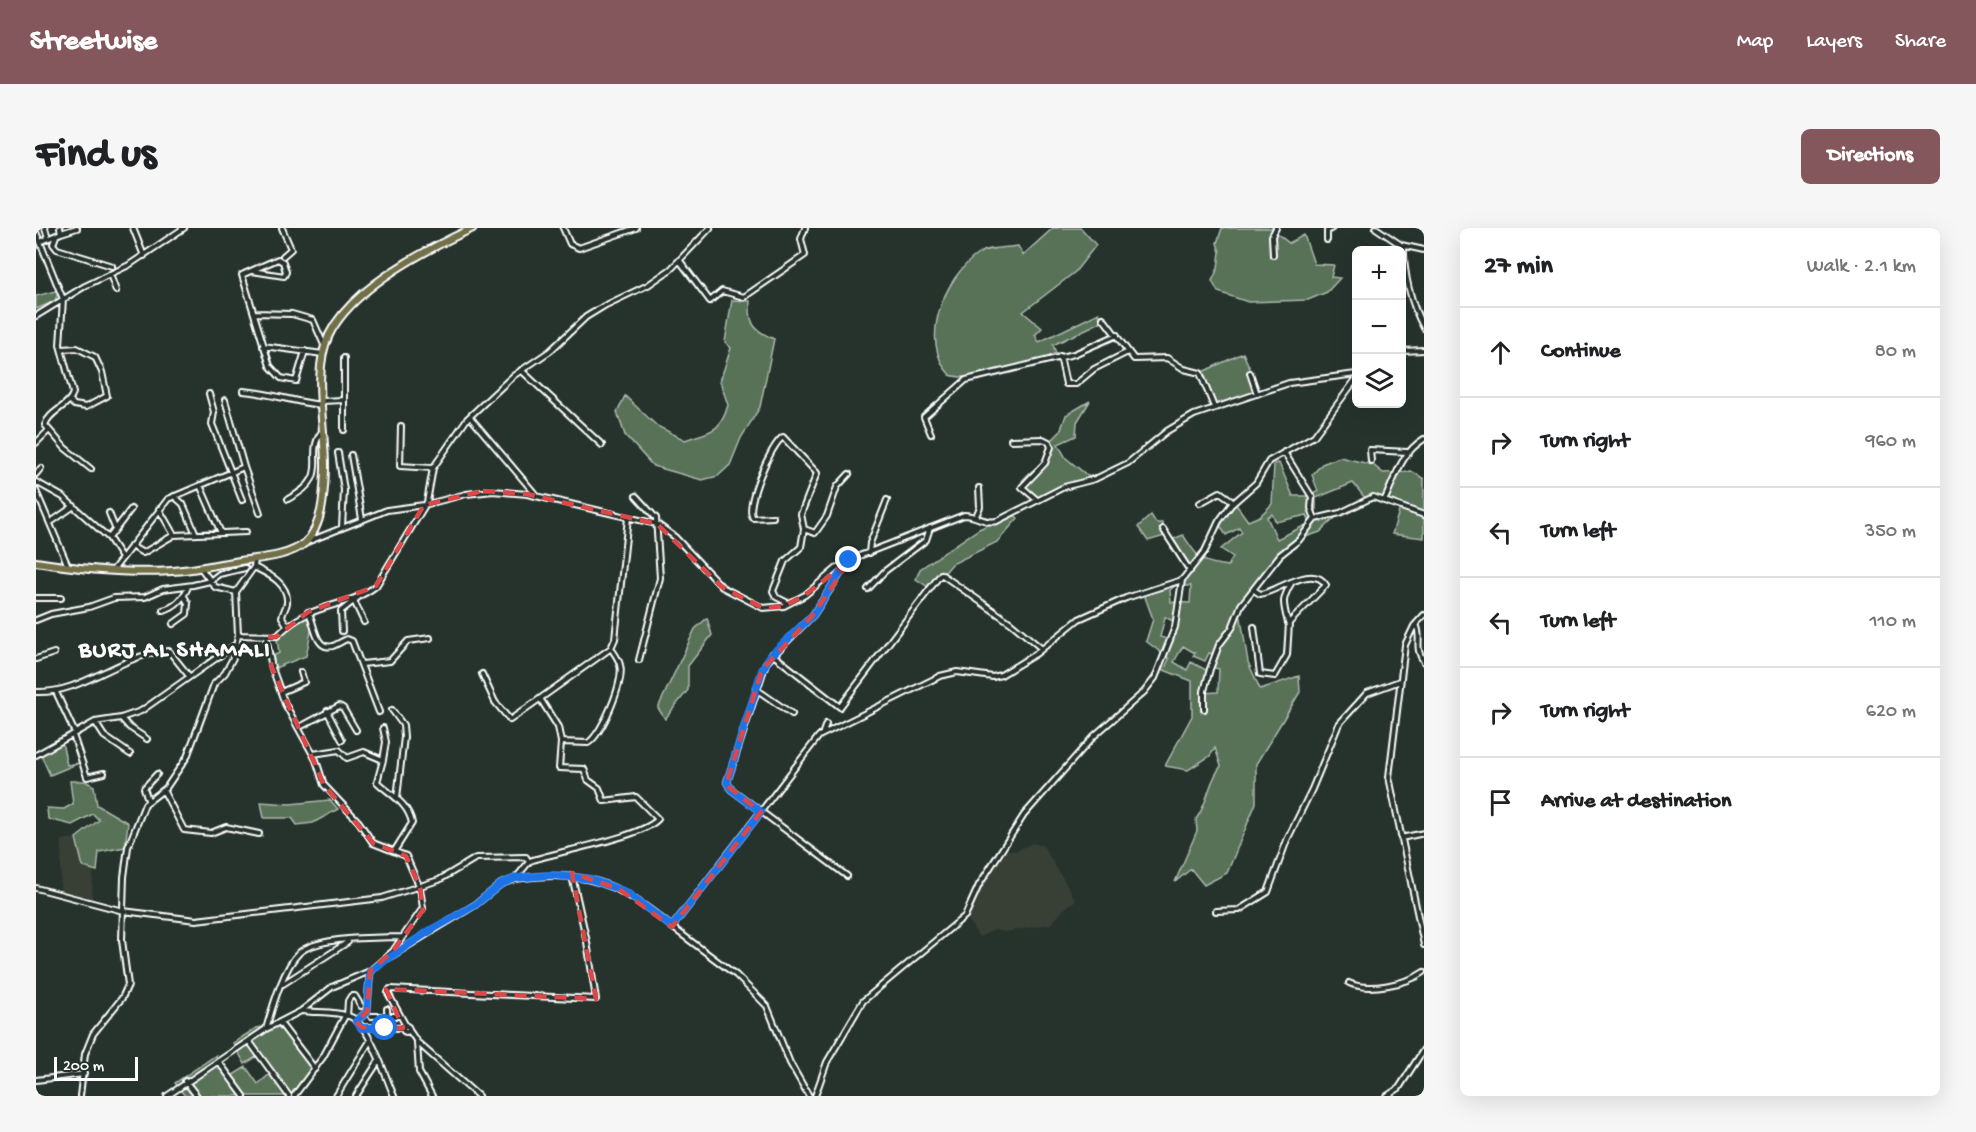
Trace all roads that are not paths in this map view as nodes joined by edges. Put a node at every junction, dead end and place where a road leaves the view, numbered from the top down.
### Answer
1 (45, 228) edge
2 (74, 228) edge
3 (133, 228) edge
4 (184, 228) edge
5 (282, 228) edge
6 (473, 228) edge
7 (563, 228) edge
8 (636, 228) edge
9 (710, 228) edge
10 (805, 228) edge
11 (1276, 228) edge
12 (1332, 228) edge
13 (1376, 228) edge
14 (61, 230) edge
15 (36, 232) edge
16 (56, 235) junction
17 (48, 238) junction
18 (1327, 240) dead end
19 (40, 242) junction
20 (1404, 246) edge
21 (1406, 246) edge
22 (1424, 250) edge
23 (1273, 255) dead end
24 (144, 256) junction
25 (283, 256) dead end
26 (680, 261) junction
27 (112, 266) dead end
28 (252, 271) junction
29 (110, 274) junction
30 (1406, 276) edge
31 (116, 291) dead end
32 (63, 299) junction
33 (254, 313) junction
34 (36, 316) edge
35 (1103, 318) dead end
36 (1424, 328) edge
37 (1117, 335) junction
38 (324, 345) junction
39 (263, 346) junction
40 (61, 348) junction
41 (1424, 350) edge
42 (305, 351) junction
43 (1406, 351) edge
44 (1128, 352) junction
45 (322, 354) junction
46 (1060, 356) junction
47 (344, 358) dead end
48 (520, 370) junction
49 (1250, 373) dead end
50 (1352, 376) edge
51 (1352, 382) edge
52 (243, 391) dead end
53 (209, 393) dead end
54 (1257, 394) junction
55 (70, 400) junction
56 (225, 400) dead end
57 (343, 400) junction
58 (322, 403) junction
59 (1214, 407) junction
60 (470, 417) junction
61 (401, 426) dead end
62 (324, 429) junction
63 (49, 430) junction
64 (344, 430) dead end
65 (931, 434) dead end
66 (1424, 439) edge
67 (1011, 440) dead end
68 (36, 443) edge
69 (602, 445) dead end
70 (1284, 452) junction
71 (1407, 452) junction
72 (338, 453) dead end
73 (351, 455) dead end
74 (1371, 461) dead end
75 (244, 466) junction
76 (41, 468) dead end
77 (434, 468) junction
78 (90, 469) dead end
79 (231, 471) junction
80 (36, 474) edge
81 (849, 474) dead end
82 (36, 482) edge
83 (200, 485) junction
84 (980, 488) dead end
85 (36, 491) edge
86 (174, 495) junction
87 (538, 496) junction
88 (636, 496) dead end
89 (288, 499) dead end
90 (887, 500) dead end
91 (1037, 500) junction
92 (242, 501) dead end
93 (1384, 501) junction
94 (1234, 502) junction
95 (1200, 503) dead end
96 (424, 505) junction
97 (74, 506) junction
98 (131, 509) dead end
99 (159, 509) junction
100 (109, 513) dead end
101 (260, 513) dead end
102 (1424, 514) edge
103 (976, 516) junction
104 (773, 517) dead end
105 (628, 518) junction
106 (362, 519) junction
107 (1315, 519) junction
108 (51, 522) junction
109 (657, 524) junction
110 (342, 527) junction
111 (116, 528) junction
112 (930, 528) junction
113 (804, 529) junction
114 (1163, 529) dead end
115 (246, 532) dead end
116 (221, 533) junction
117 (196, 534) junction
118 (174, 535) junction
119 (109, 538) junction
120 (305, 543) junction
121 (131, 546) junction
122 (869, 553) junction
123 (122, 558) junction
124 (255, 559) junction
125 (244, 560) junction
126 (849, 560) junction
127 (36, 561) edge
128 (69, 567) junction
129 (200, 567) junction
130 (245, 568) junction
131 (253, 568) junction
132 (113, 570) junction
133 (1190, 571) junction
134 (1182, 580) junction
135 (210, 581) junction
136 (1292, 581) junction
137 (188, 586) junction
138 (868, 589) dead end
139 (1254, 590) junction
140 (236, 592) junction
141 (360, 595) junction
142 (184, 596) junction
143 (36, 598) edge
144 (60, 598) dead end
145 (354, 601) junction
146 (789, 603) junction
147 (163, 610) dead end
148 (309, 612) junction
149 (1424, 615) edge
150 (36, 620) edge
151 (364, 622) dead end
152 (1289, 623) junction
153 (173, 624) dead end
154 (1416, 624) junction
155 (287, 625) junction
156 (1254, 627) dead end
157 (342, 631) dead end
158 (238, 635) junction
159 (266, 637) junction
160 (430, 638) dead end
161 (236, 645) junction
162 (611, 648) junction
163 (1042, 649) junction
164 (54, 653) dead end
165 (772, 654) junction
166 (36, 659) edge
167 (639, 660) dead end
168 (1424, 662) edge
169 (362, 664) junction
170 (301, 672) dead end
171 (482, 674) dead end
172 (189, 676) junction
173 (1400, 681) junction
174 (756, 688) junction
175 (36, 692) edge
176 (56, 692) junction
177 (281, 692) junction
178 (542, 700) junction
179 (1204, 709) dead end
180 (392, 710) dead end
181 (327, 711) junction
182 (379, 712) dead end
183 (792, 714) dead end
184 (121, 718) junction
185 (95, 722) junction
186 (826, 724) dead end
187 (300, 727) junction
188 (383, 728) dead end
189 (356, 730) dead end
190 (823, 733) junction
191 (74, 734) junction
192 (147, 739) dead end
193 (342, 740) dead end
194 (561, 742) junction
195 (36, 754) edge
196 (130, 754) dead end
197 (313, 754) junction
198 (383, 760) junction
199 (104, 772) dead end
200 (157, 774) dead end
201 (163, 790) junction
202 (397, 798) junction
203 (148, 800) junction
204 (761, 812) junction
205 (1424, 833) edge
206 (260, 834) dead end
207 (1401, 838) junction
208 (395, 850) junction
209 (530, 861) junction
210 (572, 876) junction
211 (847, 876) dead end
212 (515, 879) junction
213 (36, 888) edge
214 (420, 888) junction
215 (123, 911) junction
216 (1216, 911) dead end
217 (672, 927) junction
218 (404, 937) junction
219 (350, 941) junction
220 (1424, 945) edge
221 (384, 960) junction
222 (370, 971) junction
223 (1424, 972) edge
224 (1349, 983) dead end
225 (283, 984) junction
226 (361, 1006) dead end
227 (387, 1009) dead end
228 (301, 1011) junction
229 (346, 1016) junction
230 (371, 1016) dead end
231 (387, 1016) junction
232 (400, 1016) junction
233 (356, 1021) junction
234 (280, 1023) junction
235 (388, 1024) dead end
236 (361, 1028) junction
237 (266, 1029) junction
238 (406, 1029) junction
239 (249, 1041) junction
240 (370, 1041) junction
241 (417, 1042) junction
242 (1424, 1049) edge
243 (218, 1061) junction
244 (378, 1062) junction
245 (315, 1069) junction
246 (84, 1074) junction
247 (36, 1080) edge
248 (185, 1081) junction
249 (80, 1096) edge
250 (166, 1096) edge
251 (197, 1096) edge
252 (244, 1096) edge
253 (292, 1096) edge
254 (336, 1096) edge
255 (356, 1096) edge
256 (394, 1096) edge
257 (432, 1096) edge
258 (478, 1096) edge
259 (809, 1096) edge
260 (815, 1096) edge
261 (1387, 1096) edge

1 - 17 street
2 - 14 street
3 - 24 street
4 - 24 street
5 - 25 street
6 - 38 main road
7 - 8 street
9 - 26 street
10 - 26 street
11 - 23 street
12 - 18 street
13 - 20 street
14 - 16 street
15 - 19 street
16 - 17 street
16 - 27 street
17 - 19 street
19 - 32 street
21 - 22 street
24 - 29 street
26 - 48 street
28 - 28 street
28 - 33 street
29 - 31 street
29 - 32 street
30 - 36 street
32 - 34 street
32 - 40 street
33 - 38 street
33 - 39 street
35 - 37 street
37 - 44 street
37 - 46 street
38 - 45 main road
39 - 42 street
39 - 42 street
40 - 55 street
40 - 55 street
41 - 43 street
42 - 45 street
44 - 46 street
44 - 59 street
45 - 58 main road
46 - 65 street
47 - 57 street
48 - 60 street
48 - 69 street
49 - 54 street
50 - 54 street
51 - 70 street
52 - 58 street
53 - 79 street
54 - 59 street
55 - 63 street
56 - 75 street
57 - 58 street
57 - 64 street
58 - 62 main road
59 - 91 street
60 - 77 street
60 - 87 street
61 - 77 street
62 - 89 street
62 - 120 main road
63 - 68 street
63 - 78 street
66 - 71 street
67 - 91 street
70 - 94 street
70 - 107 street
71 - 74 street
71 - 93 street
72 - 110 street
73 - 106 street
75 - 79 street
75 - 101 street
76 - 80 street
77 - 96 street
79 - 83 street
79 - 92 street
81 - 113 street
82 - 97 street
83 - 86 street
83 - 116 street
84 - 103 street
85 - 108 street
86 - 99 street
86 - 117 street
87 - 96 street
87 - 105 street
88 - 109 street
90 - 122 street
91 - 103 street
93 - 102 street
93 - 107 street
94 - 95 street
94 - 133 street
96 - 106 street
96 - 141 street
97 - 108 street
97 - 119 street
98 - 111 street
99 - 118 street
99 - 121 street
100 - 111 street
103 - 112 street
104 - 113 street
105 - 109 street
105 - 162 street
106 - 110 street
107 - 139 street
108 - 128 street
109 - 146 street
109 - 167 street
110 - 120 street
111 - 119 street
112 - 122 street
112 - 138 street
113 - 146 street
114 - 133 street
115 - 116 street
116 - 117 street
117 - 118 street
118 - 121 street
119 - 123 street
120 - 124 main road
121 - 123 street
122 - 126 street
123 - 132 street
124 - 125 main road
124 - 131 street
125 - 129 main road
125 - 130 street
126 - 146 street
126 - 165 street
127 - 128 main road
128 - 132 main road
129 - 132 main road
129 - 135 street
130 - 131 street
130 - 135 street
131 - 140 street
131 - 155 street
133 - 134 street
134 - 163 street
134 - 260 street
135 - 137 street
135 - 140 street
136 - 139 street
136 - 152 street
136 - 152 street
137 - 142 street
137 - 150 street
139 - 179 street
140 - 158 street
141 - 145 street
141 - 148 street
142 - 147 street
142 - 153 street
143 - 144 street
145 - 151 street
145 - 157 street
148 - 155 street
148 - 169 street
149 - 154 street
152 - 156 street
154 - 168 street
154 - 173 street
155 - 159 street
158 - 159 street
158 - 161 street
159 - 177 street
160 - 169 street
161 - 172 street
161 - 201 street
162 - 178 street
162 - 194 street
163 - 165 street
163 - 190 street
164 - 166 street
165 - 174 street
169 - 182 street
170 - 177 street
171 - 178 street
172 - 176 street
172 - 184 street
173 - 207 street
173 - 216 street
174 - 183 street
174 - 204 street
175 - 176 street
176 - 191 street
177 - 187 street
178 - 194 street
180 - 202 street
181 - 187 street
181 - 189 street
181 - 193 street
184 - 185 street
184 - 192 street
185 - 191 street
185 - 196 street
186 - 190 street
187 - 197 street
188 - 198 street
190 - 204 street
191 - 195 street
191 - 199 street
194 - 209 street
197 - 198 street
197 - 208 street
198 - 202 street
200 - 203 street
201 - 203 street
201 - 206 street
202 - 208 street
203 - 215 street
204 - 211 street
204 - 217 street
205 - 207 street
207 - 220 street
208 - 214 street
209 - 212 street
209 - 214 street
210 - 212 street
210 - 217 street
210 - 232 street
212 - 221 street
213 - 215 street
214 - 215 street
214 - 218 street
215 - 246 street
217 - 259 street
218 - 219 street
218 - 221 street
219 - 225 street
219 - 225 street
221 - 222 street
222 - 228 street
222 - 233 street
223 - 224 street
225 - 237 street
226 - 229 street
227 - 231 street
228 - 229 street
228 - 234 street
229 - 233 street
229 - 245 street
230 - 231 street
231 - 232 street
231 - 235 street
232 - 238 street
233 - 236 street
234 - 237 street
234 - 245 street
236 - 238 street
236 - 240 street
237 - 239 street
238 - 241 street
239 - 243 street
239 - 253 street
240 - 244 street
240 - 254 street
241 - 257 street
241 - 258 street
242 - 261 street
243 - 248 street
243 - 252 street
244 - 255 street
244 - 256 street
245 - 253 street
246 - 247 street
246 - 249 street
248 - 250 street
248 - 251 street

